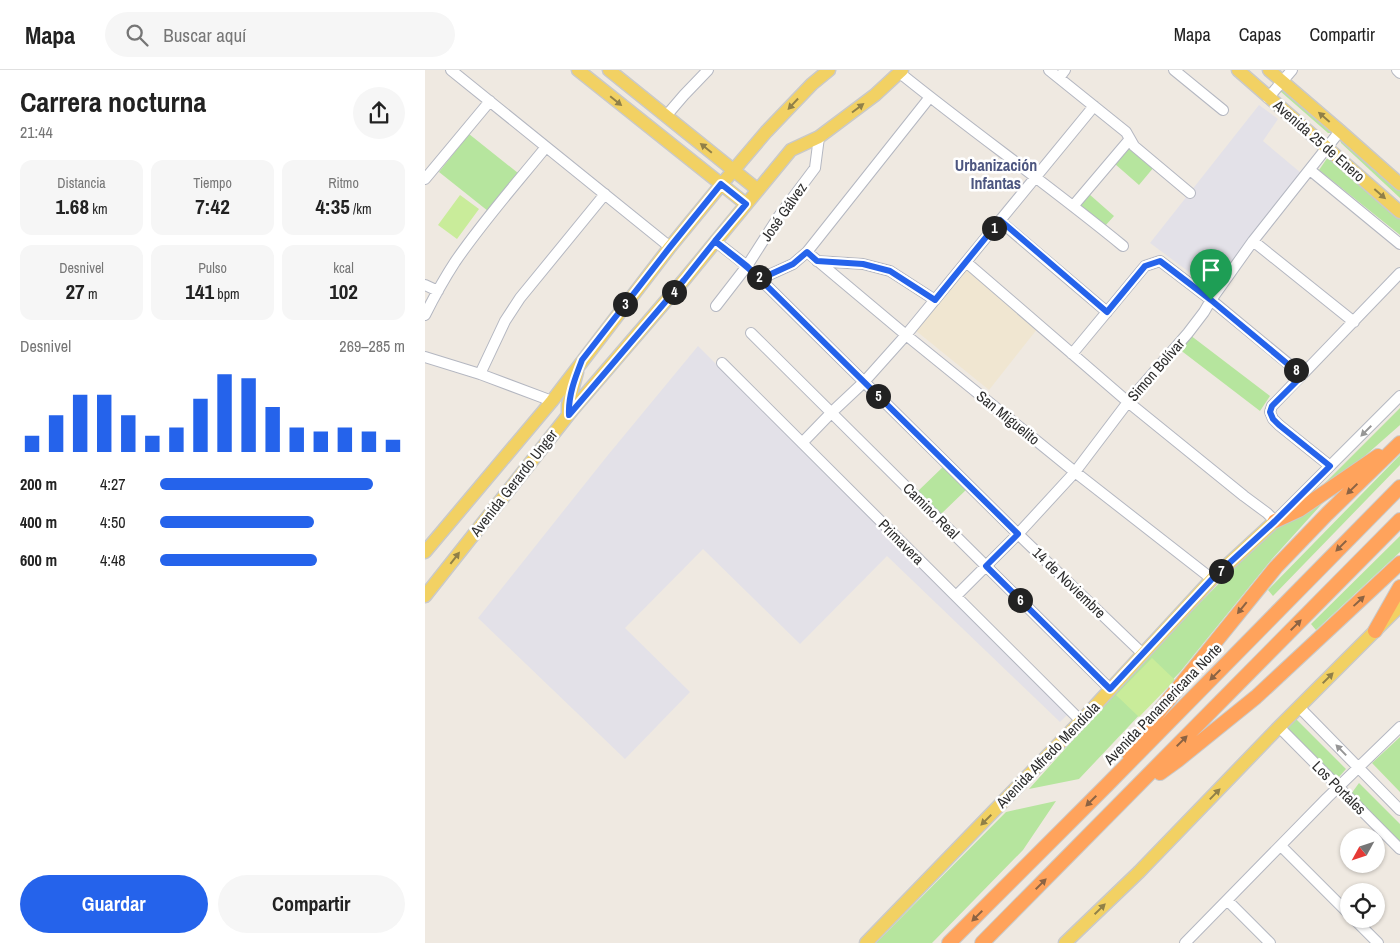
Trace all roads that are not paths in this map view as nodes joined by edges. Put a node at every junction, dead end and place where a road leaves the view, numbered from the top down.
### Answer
1 (451, 70) edge
2 (578, 70) edge
3 (609, 70) edge
4 (708, 70) edge
5 (829, 70) edge
6 (1049, 70) edge
7 (1174, 70) edge
8 (1238, 70) edge
9 (1269, 70) edge
10 (1292, 70) edge
11 (1397, 70) edge
12 (901, 71) edge
13 (1400, 73) edge
14 (1062, 74) edge
15 (1283, 81) junction
16 (930, 97) junction
17 (1268, 98) junction
18 (490, 101) junction
19 (1094, 106) junction
20 (1223, 110) dead end
21 (666, 116) junction
22 (1340, 131) junction
23 (819, 137) junction
24 (1130, 139) junction
25 (546, 147) junction
26 (1327, 148) junction
27 (733, 170) junction
28 (1310, 170) junction
29 (1035, 177) junction
30 (425, 179) edge
31 (721, 184) junction
32 (1400, 184) edge
33 (758, 190) junction
34 (1190, 193) dead end
35 (605, 194) junction
36 (746, 204) junction
37 (1074, 205) junction
38 (1400, 212) edge
39 (1000, 220) junction
40 (715, 241) junction
41 (1253, 241) junction
42 (1400, 244) edge
43 (1123, 246) dead end
44 (670, 247) junction
45 (807, 252) junction
46 (817, 261) junction
47 (966, 262) junction
48 (747, 266) junction
49 (1400, 273) edge
50 (760, 279) junction
51 (425, 284) edge
52 (438, 291) junction
53 (935, 300) junction
54 (1211, 300) junction
55 (716, 306) dead end
56 (1107, 312) junction
57 (425, 315) edge
58 (1354, 322) junction
59 (751, 333) dead end
60 (906, 335) junction
61 (1072, 354) junction
62 (425, 358) edge
63 (582, 360) junction
64 (722, 363) dead end
65 (480, 374) junction
66 (1302, 376) junction
67 (864, 382) junction
68 (1400, 396) edge
69 (552, 401) junction
70 (1128, 402) junction
71 (832, 412) junction
72 (569, 415) junction
73 (802, 443) junction
74 (1400, 443) edge
75 (1330, 466) junction
76 (1075, 472) junction
77 (1400, 487) edge
78 (1400, 520) edge
79 (1275, 521) junction
80 (1018, 534) junction
81 (425, 552) edge
82 (1400, 563) edge
83 (986, 566) junction
84 (1212, 579) junction
85 (1400, 588) edge
86 (425, 596) edge
87 (956, 596) junction
88 (1400, 606) edge
89 (1375, 631) junction
90 (1143, 654) junction
91 (1110, 689) junction
92 (1299, 707) junction
93 (1081, 721) junction
94 (1279, 727) junction
95 (1400, 727) edge
96 (1125, 766) junction
97 (1359, 768) junction
98 (1338, 787) junction
99 (1134, 790) junction
100 (1400, 810) edge
101 (1281, 846) junction
102 (1400, 849) edge
103 (1227, 900) junction
104 (1340, 905) edge
105 (1363, 928) edge
106 (866, 943) edge
107 (949, 943) edge
108 (981, 943) edge
109 (1065, 943) edge
110 (1185, 943) edge
111 (1270, 943) edge
112 (1378, 943) edge

1 - 18 street
2 -> 31 main road
3 - 21 main road
4 - 21 street
5 -> 27 main road, Avenida Gerardo Unger
6 - 14 street
7 - 20 street
8 - 17 main road, Avenida 25 de Enero
9 - 15 main road, Avenida 25 de Enero
10 - 15 street
11 - 13 street
12 - 16 street
23 -> 12 main road
14 - 19 street
15 - 17 street
22 -> 15 main road, Avenida 25 de Enero
16 - 29 street
16 - 45 street
17 - 26 main road, Avenida 25 de Enero
18 - 25 street
18 - 30 street
19 - 24 street
19 - 29 street
27 -> 21 main road
22 - 26 street, Simon Bolívar
22 - 32 main road, Avenida 25 de Enero
23 - 33 main road
23 - 48 street, José Gálvez
24 - 34 street
24 - 37 street
25 - 35 street
25 - 52 street
26 - 28 street, Simon Bolívar
26 -> 38 main road, Avenida 25 de Enero
27 - 31 main road, Avenida Gerardo Unger
27 - 33 main road
28 - 41 street, Simon Bolívar
28 - 42 street
29 - 37 street
29 - 39 street
31 - 36 main road
31 - 44 main road, Avenida Gerardo Unger
33 - 36 main road
35 - 44 street
35 - 65 street
36 - 40 main road
37 - 43 street
39 - 47 street
39 - 56 street
40 - 48 street, 14 de Noviembre
40 - 72 main road
41 - 54 street, Simon Bolívar
41 - 58 street
44 - 63 main road, Avenida Gerardo Unger
45 - 46 street, San Miguelito
45 - 50 street
46 - 53 street
46 - 60 street, San Miguelito
47 - 53 street
47 - 61 street
48 - 50 street, 14 de Noviembre
48 - 55 street, José Gálvez
49 - 58 street
50 - 67 street, 14 de Noviembre
51 - 52 street
52 - 57 street
53 - 60 street
54 - 56 street
54 - 66 street
54 - 70 street, Simon Bolívar
56 - 61 street
58 - 66 street
59 - 71 street, Camino Real
60 - 67 street
60 - 76 street, San Miguelito
61 - 70 street
62 - 65 street
63 - 69 main road, Avenida Gerardo Unger
63 - 72 main road, Avenida Gerardo Unger
64 - 73 street, Primavera
65 - 69 street
66 - 75 street
67 - 71 street
67 - 80 street, 14 de Noviembre
68 -> 75 street, Avenida Alfredo Mendiola
69 - 81 main road, Avenida Gerardo Unger
70 - 76 street, Simon Bolívar
70 - 79 street
71 - 73 street
71 - 83 street, Camino Real
86 -> 72 main road, Avenida Gerardo Unger
73 - 87 street, Primavera
74 - 79 highway
74 -> 96 highway
75 - 79 street, Avenida Alfredo Mendiola
76 - 80 street, Simon Bolívar
76 - 84 street, San Miguelito
77 -> 96 highway, Avenida Panamericana Norte
99 -> 78 highway
79 - 84 main road, Avenida Alfredo Mendiola
80 - 83 street, Simon Bolívar
80 - 90 street, 14 de Noviembre
99 -> 82 highway
83 - 87 street, Simon Bolívar
83 - 91 street, Camino Real
84 - 90 main road, Avenida Alfredo Mendiola
85 - 89 highway
87 - 93 street, Primavera
88 - 89 main road
92 -> 89 main road
90 - 91 main road, Avenida Alfredo Mendiola
91 - 93 main road, Avenida Alfredo Mendiola
92 - 94 main road
97 -> 92 street, Los Portales
93 -> 106 main road, Avenida Alfredo Mendiola
94 - 98 street, Los Portales
109 -> 94 main road
95 - 97 street
96 -> 107 highway, Avenida Panamericana Norte
97 - 98 street
97 - 100 street, Los Portales
98 - 101 street
98 - 102 street, Los Portales
108 -> 99 highway
101 - 103 street
101 - 104 street
103 - 110 street
103 - 111 street
105 - 112 street

